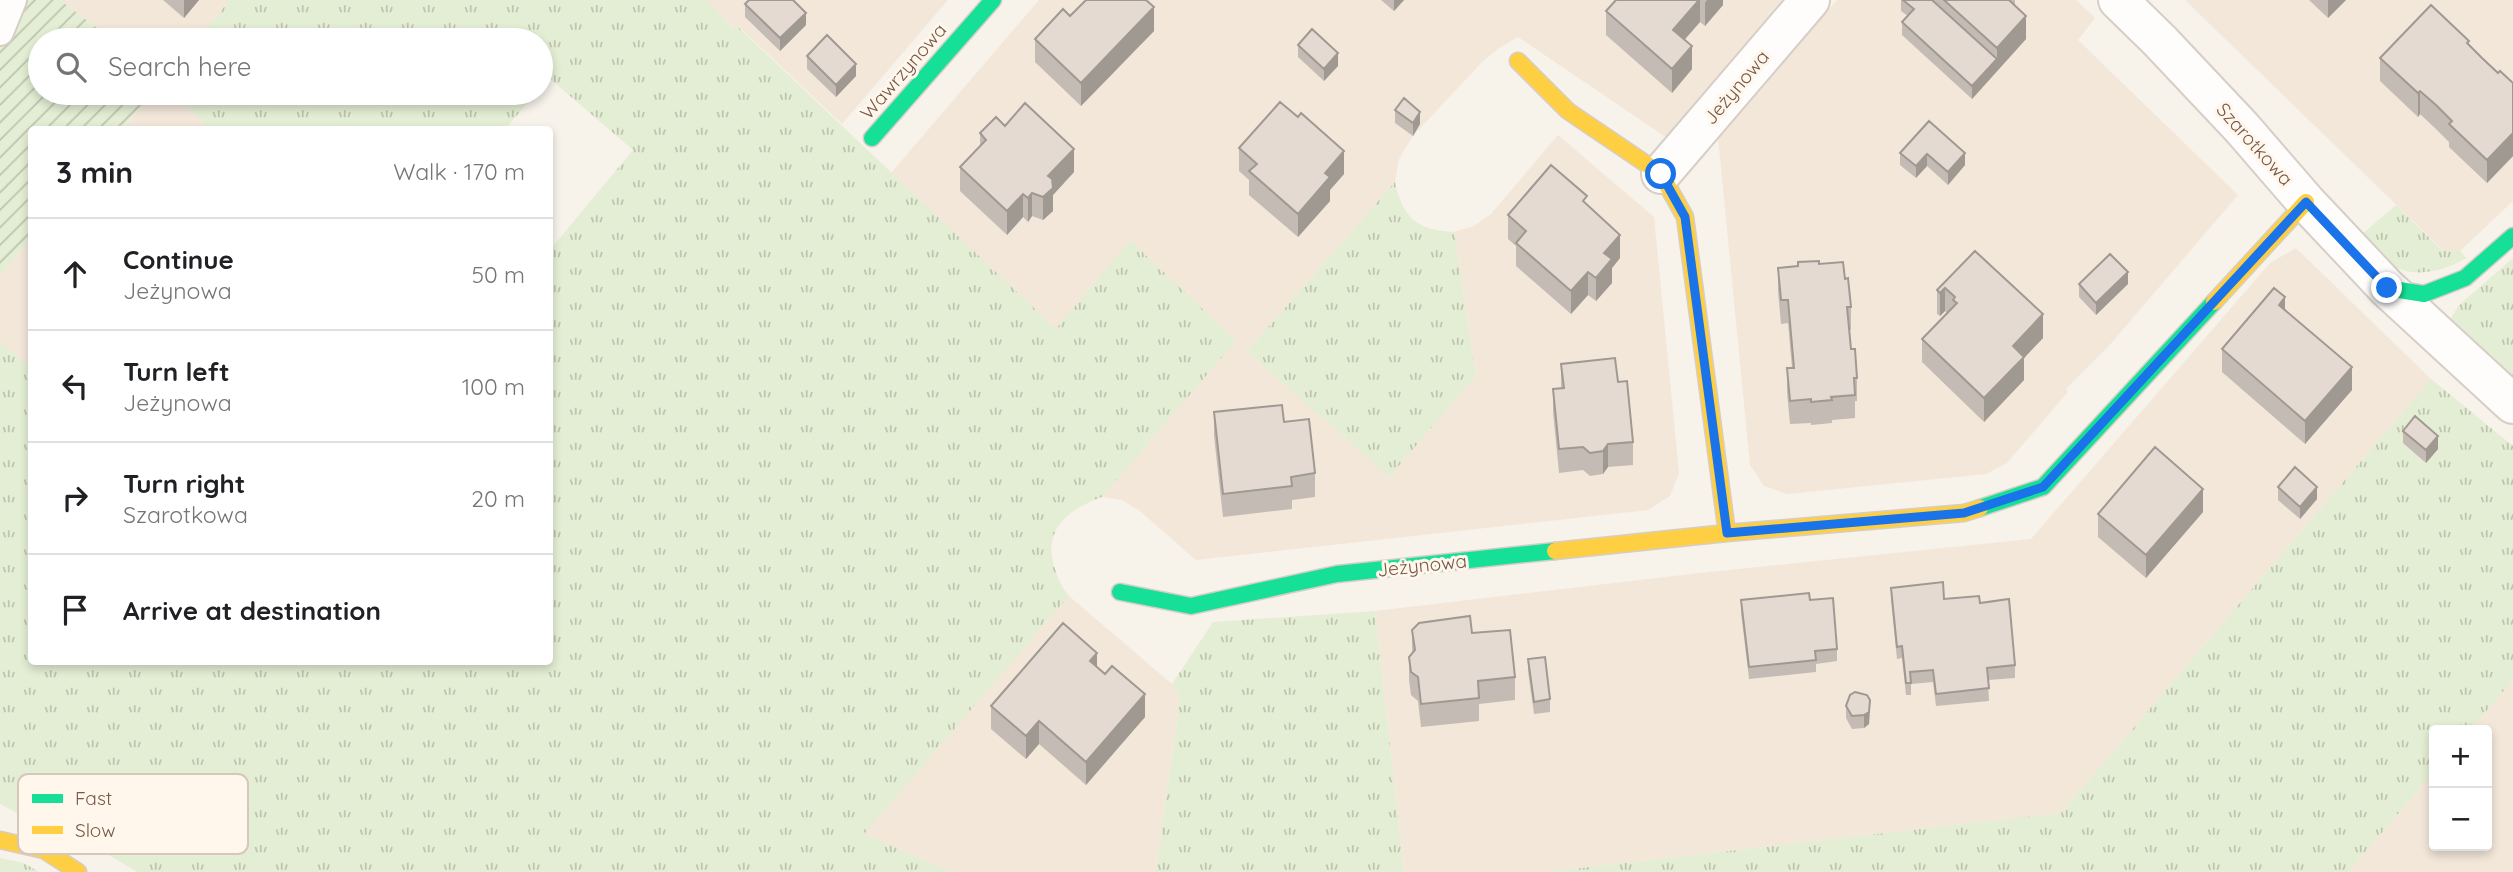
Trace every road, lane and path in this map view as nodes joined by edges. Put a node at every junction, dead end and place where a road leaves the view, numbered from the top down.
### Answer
1 (13, 0) edge
2 (993, 0) edge
3 (1810, 0) edge
4 (2118, 0) edge
5 (0, 32) edge
6 (1518, 61) dead end
7 (872, 138) dead end
8 (1661, 174) junction
9 (2306, 202) junction
10 (2513, 236) edge
11 (2387, 288) junction
12 (2513, 404) edge
13 (1727, 533) junction
14 (1120, 592) dead end
15 (0, 840) edge
16 (18, 844) edge
17 (50, 854) edge
18 (78, 872) edge

1 - 5 lane
2 - 7 street, Wawrzynowa
3 - 8 street, Jeżynowa
4 - 9 street, Szarotkowa
6 - 8 street
8 - 13 street
9 - 11 street, Szarotkowa
9 - 13 street, Jeżynowa
10 - 11 street
11 - 12 street, Szarotkowa
13 - 14 street, Jeżynowa
15 - 16 street
17 - 18 street

